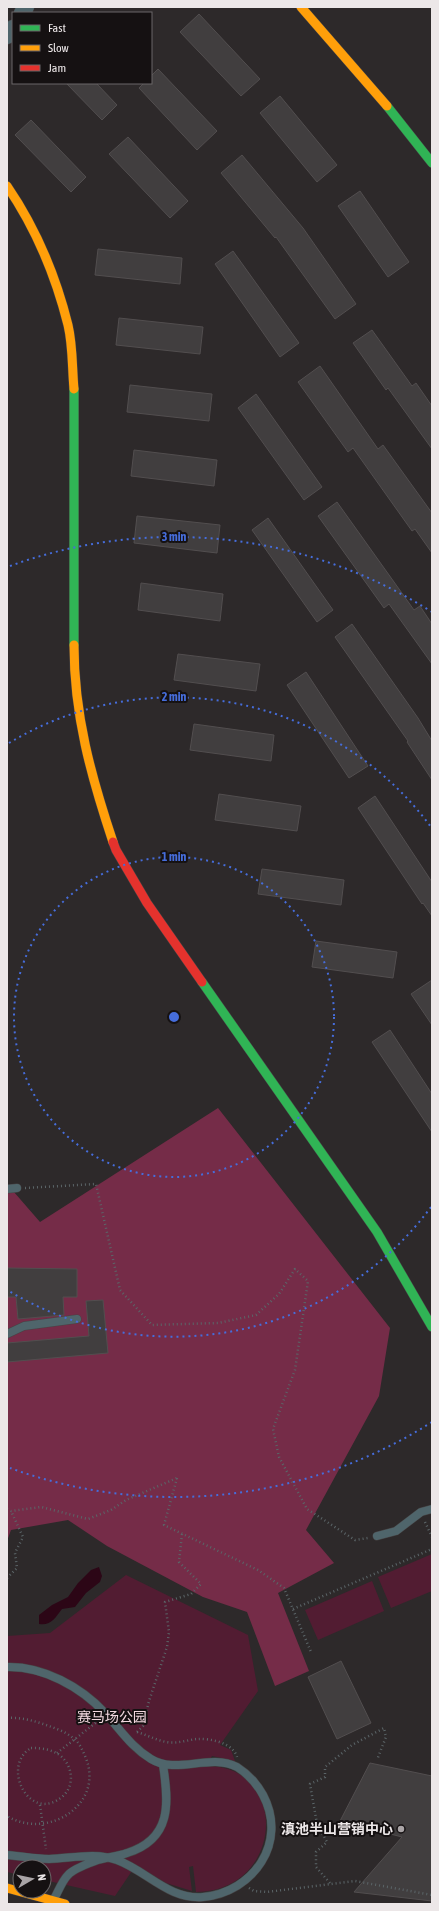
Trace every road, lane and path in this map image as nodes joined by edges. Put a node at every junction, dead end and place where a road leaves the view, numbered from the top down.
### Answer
1 (301, 7) edge
2 (432, 163) edge
3 (7, 186) edge
4 (17, 1188) joint
5 (7, 1189) edge
6 (77, 1319) dead end
7 (432, 1327) edge
8 (7, 1334) edge
9 (7, 1509) edge
10 (11, 1510) junction
11 (432, 1510) edge
12 (421, 1512) junction
13 (182, 1534) junction
14 (377, 1536) joint
15 (432, 1537) edge
16 (432, 1549) edge
17 (7, 1578) edge
18 (293, 1608) junction
19 (311, 1652) dead end
20 (7, 1667) edge
21 (106, 1714) junction
22 (7, 1718) edge
23 (137, 1732) junction
24 (122, 1733) junction
25 (75, 1739) junction
26 (57, 1753) junction
27 (18, 1754) dead end
28 (377, 1760) dead end
29 (163, 1765) junction
30 (236, 1767) junction
31 (26, 1799) dead end
32 (40, 1805) junction
33 (7, 1816) edge
34 (43, 1825) junction
35 (7, 1855) edge
36 (105, 1858) junction
37 (47, 1859) junction
38 (330, 1883) junction
39 (240, 1884) junction
40 (7, 1888) edge
41 (432, 1895) edge
42 (54, 1900) junction
43 (65, 1904) edge

1 - 2 street
3 - 7 street
4 - 5 lane
4 - 14 path
6 - 8 lane
9 - 10 path
10 - 13 path
10 - 17 path
11 - 12 lane
12 - 14 lane
12 - 15 path
13 - 18 path
13 - 23 path
16 - 18 path
18 - 19 path
20 - 21 lane
21 - 24 lane
21 - 25 path
22 - 25 path
23 - 24 path
23 - 30 path
24 - 29 lane
25 - 26 path
25 - 34 path
26 - 27 path
26 - 32 path
28 - 38 path
29 - 30 lane
29 - 36 lane
30 - 39 lane
31 - 32 path
32 - 34 path
33 - 34 path
34 - 37 path
35 - 37 lane
36 - 37 lane
36 - 39 lane
36 - 42 lane
38 - 39 path
38 - 41 path
40 - 42 street
42 - 43 street

